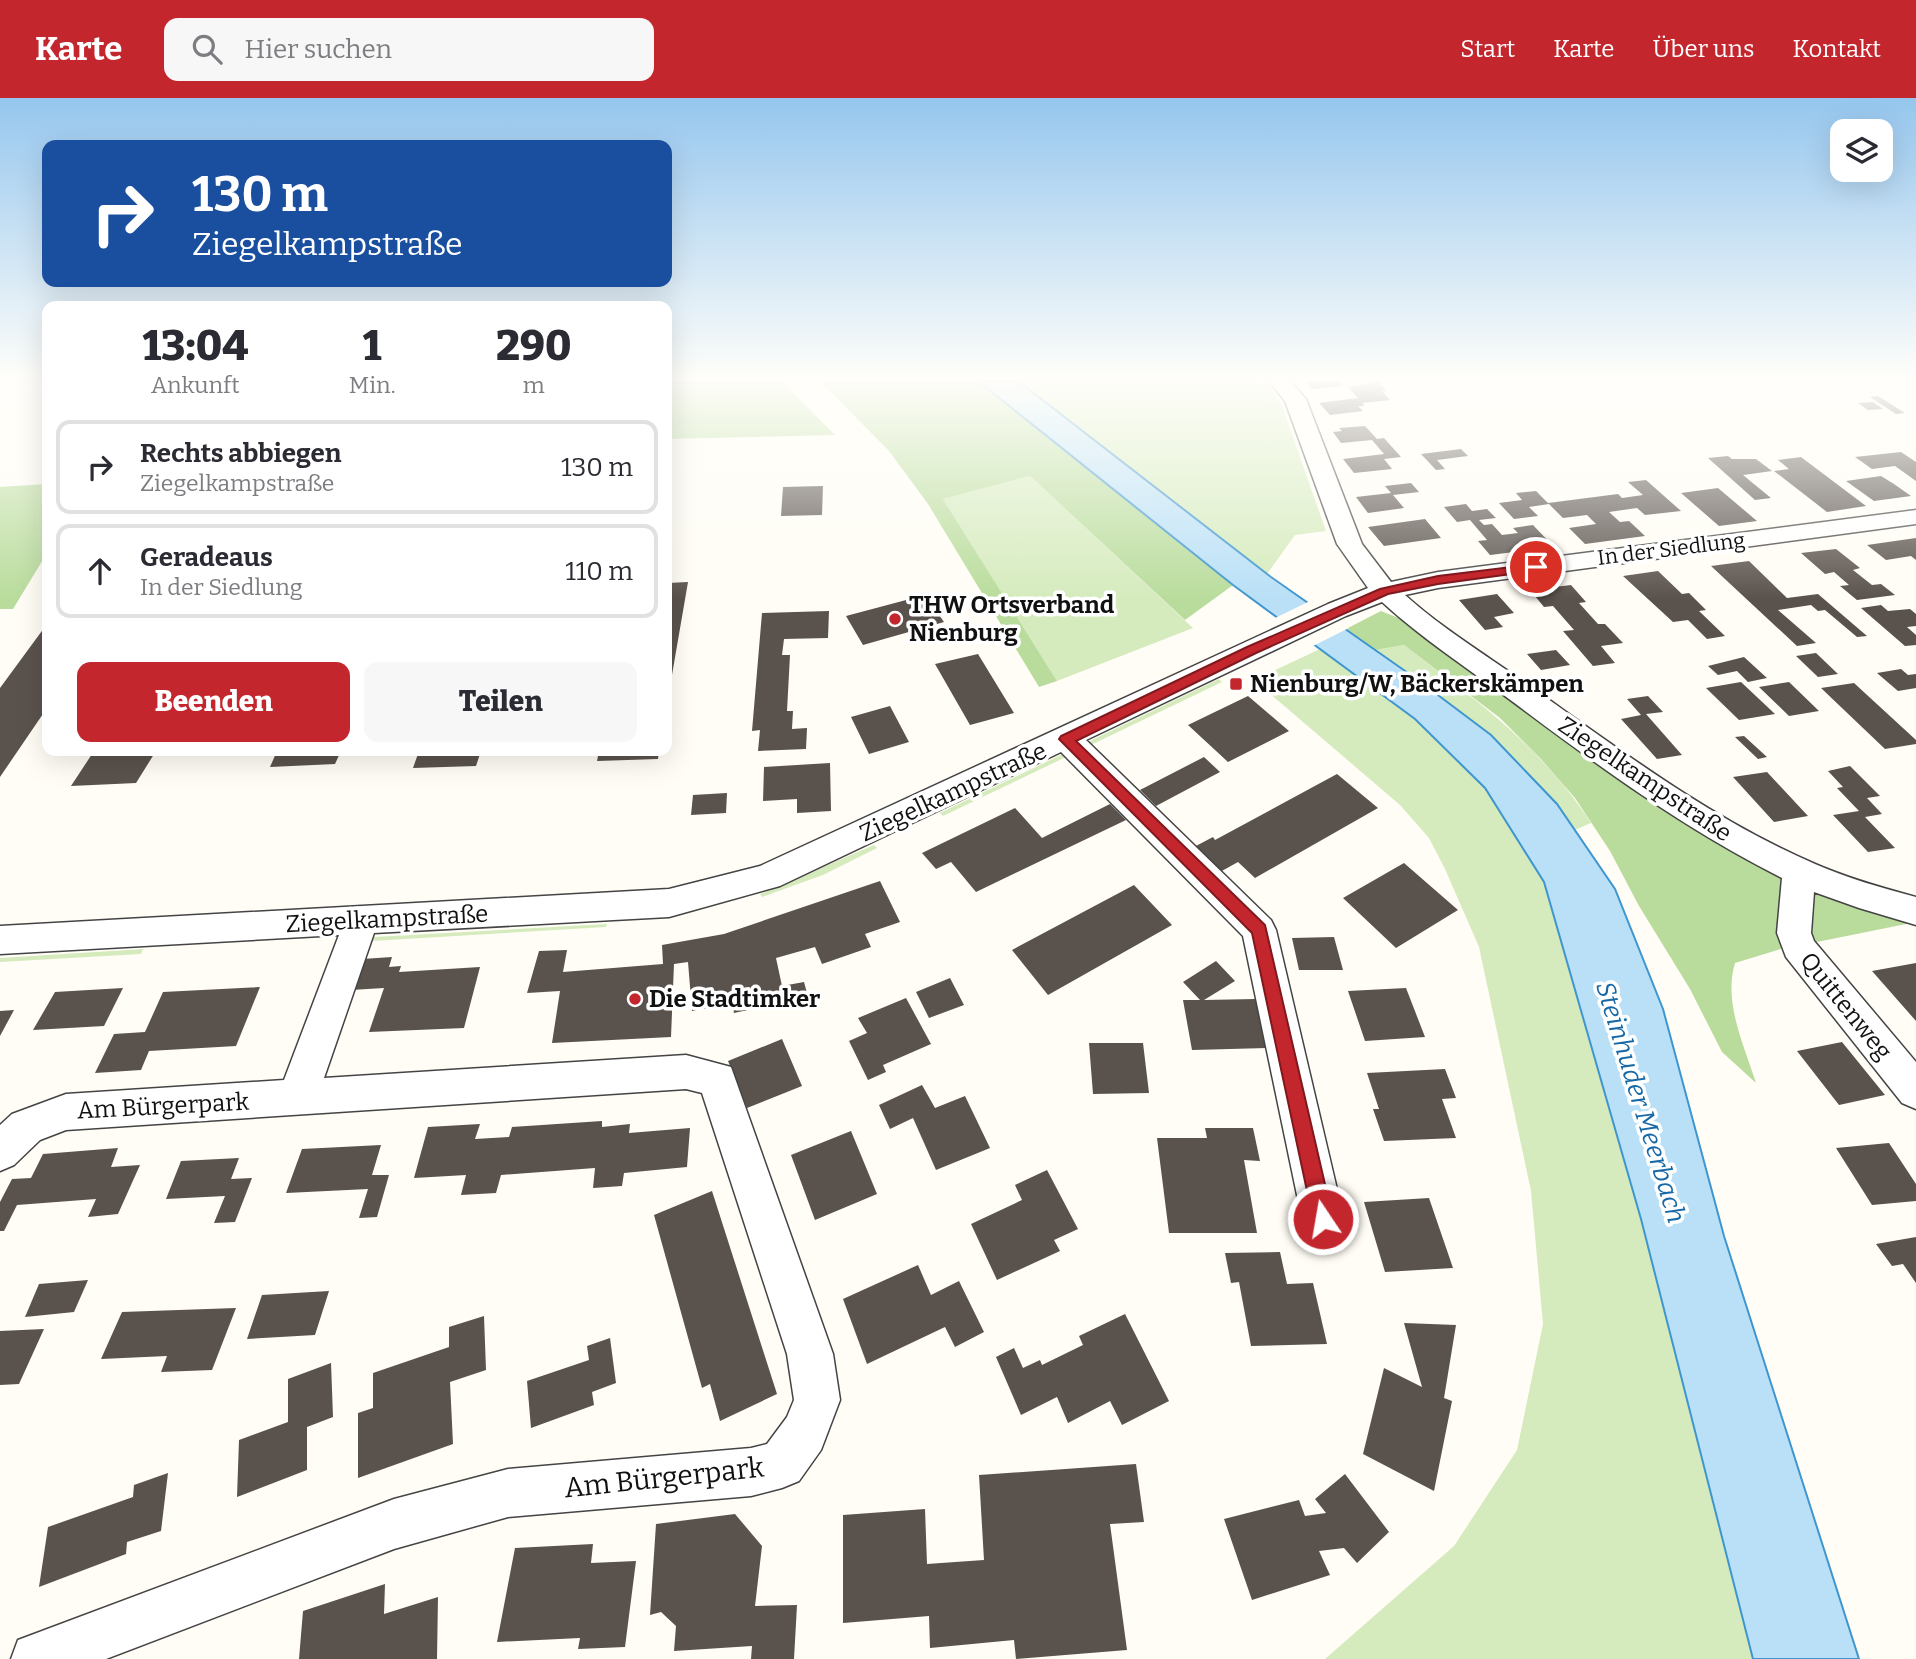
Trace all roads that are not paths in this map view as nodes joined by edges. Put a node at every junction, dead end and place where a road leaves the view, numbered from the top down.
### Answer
1 (1316, 454) edge
2 (1916, 517) edge
3 (1385, 591) junction
4 (1066, 739) junction
5 (1799, 872) junction
6 (1916, 911) edge
7 (362, 920) junction
8 (0, 940) edge
9 (1916, 1091) edge
10 (296, 1098) junction
11 (0, 1152) edge
12 (1323, 1219) dead end
13 (37, 1659) edge

1 - 3 street
2 - 3 street, In der Siedlung
3 - 4 street, Ziegelkampstraße
3 - 5 street, Ziegelkampstraße
4 - 7 street, Ziegelkampstraße
4 - 12 street
5 - 6 street, Ziegelkampstraße
5 - 9 street, Quittenweg
7 - 8 street, Ziegelkampstraße
7 - 10 street
10 - 11 street, Am Bürgerpark
10 - 13 street, Am Bürgerpark

